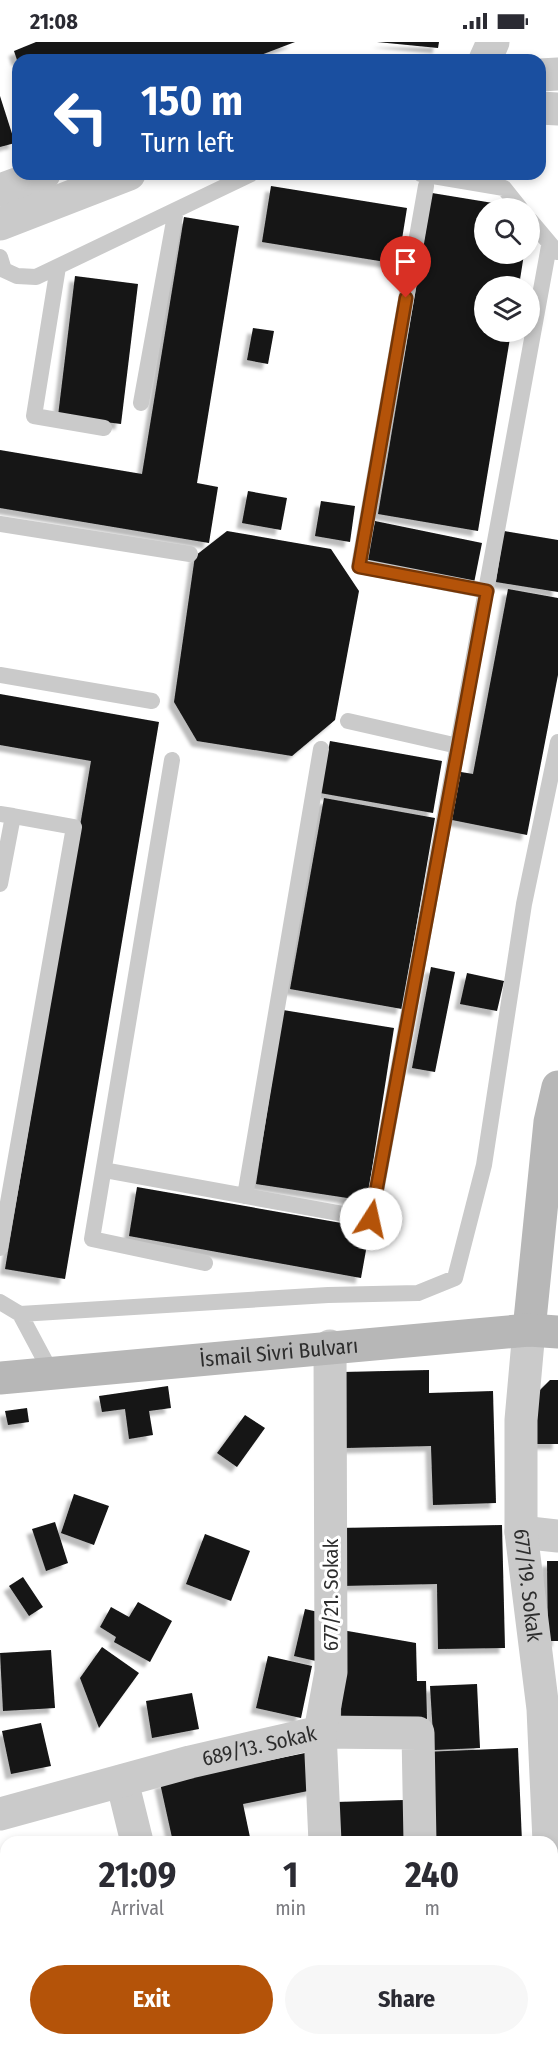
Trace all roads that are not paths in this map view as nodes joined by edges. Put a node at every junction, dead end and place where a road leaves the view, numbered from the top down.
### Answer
1 (28, 180) edge
2 (114, 180) edge
3 (238, 180) edge
4 (424, 180) edge
5 (0, 190) edge
6 (512, 198) edge
7 (176, 210) junction
8 (0, 224) edge
9 (540, 232) edge
10 (554, 249) edge
11 (0, 257) edge
12 (58, 267) junction
13 (141, 403) dead end
14 (104, 428) dead end
15 (0, 524) edge
16 (190, 554) dead end
17 (487, 591) junction
18 (0, 675) edge
19 (152, 701) dead end
20 (348, 721) dead end
21 (558, 742) edge
22 (458, 746) junction
23 (321, 749) dead end
24 (172, 760) dead end
25 (7, 815) edge
26 (0, 884) edge
27 (558, 1087) edge
28 (104, 1170) junction
29 (245, 1196) junction
30 (0, 1248) edge
31 (205, 1263) dead end
32 (558, 1287) edge
33 (0, 1302) edge
34 (20, 1314) junction
35 (543, 1331) edge
36 (330, 1346) junction
37 (52, 1374) junction
38 (0, 1378) edge
39 (521, 1532) junction
40 (558, 1536) edge
41 (320, 1732) junction
42 (122, 1781) junction
43 (0, 1814) edge
44 (136, 1836) edge
45 (325, 1836) edge
46 (420, 1836) edge
47 (549, 1836) edge

1 - 5 street
2 - 8 street
3 - 7 lane
4 - 6 lane
4 - 17 lane
7 - 12 lane
7 - 13 lane
9 - 10 lane
10 - 17 lane
11 - 12 lane
12 - 14 lane
15 - 16 lane
17 - 22 lane
18 - 19 lane
20 - 22 lane
21 - 34 lane
22 - 29 lane
23 - 29 lane
24 - 28 lane
25 - 26 lane
25 - 30 lane
27 - 35 main road, 677/19. Sokak
28 - 29 lane
28 - 31 lane
32 - 35 main road, 677/19. Sokak
33 - 34 lane
34 - 37 lane
35 - 36 main road, İsmail Sivri Bulvarı
35 - 39 street, 677/19. Sokak
36 - 37 main road, İsmail Sivri Bulvarı
36 - 41 street, 677/21. Sokak
37 - 38 main road, İsmail Sivri Bulvarı
39 - 40 street
39 - 47 street, 677/19. Sokak
41 - 42 street, 689/13. Sokak
41 - 45 street, 677/21. Sokak
41 - 46 street, 689/13. Sokak
42 - 43 street, 689/13. Sokak
42 - 44 street

